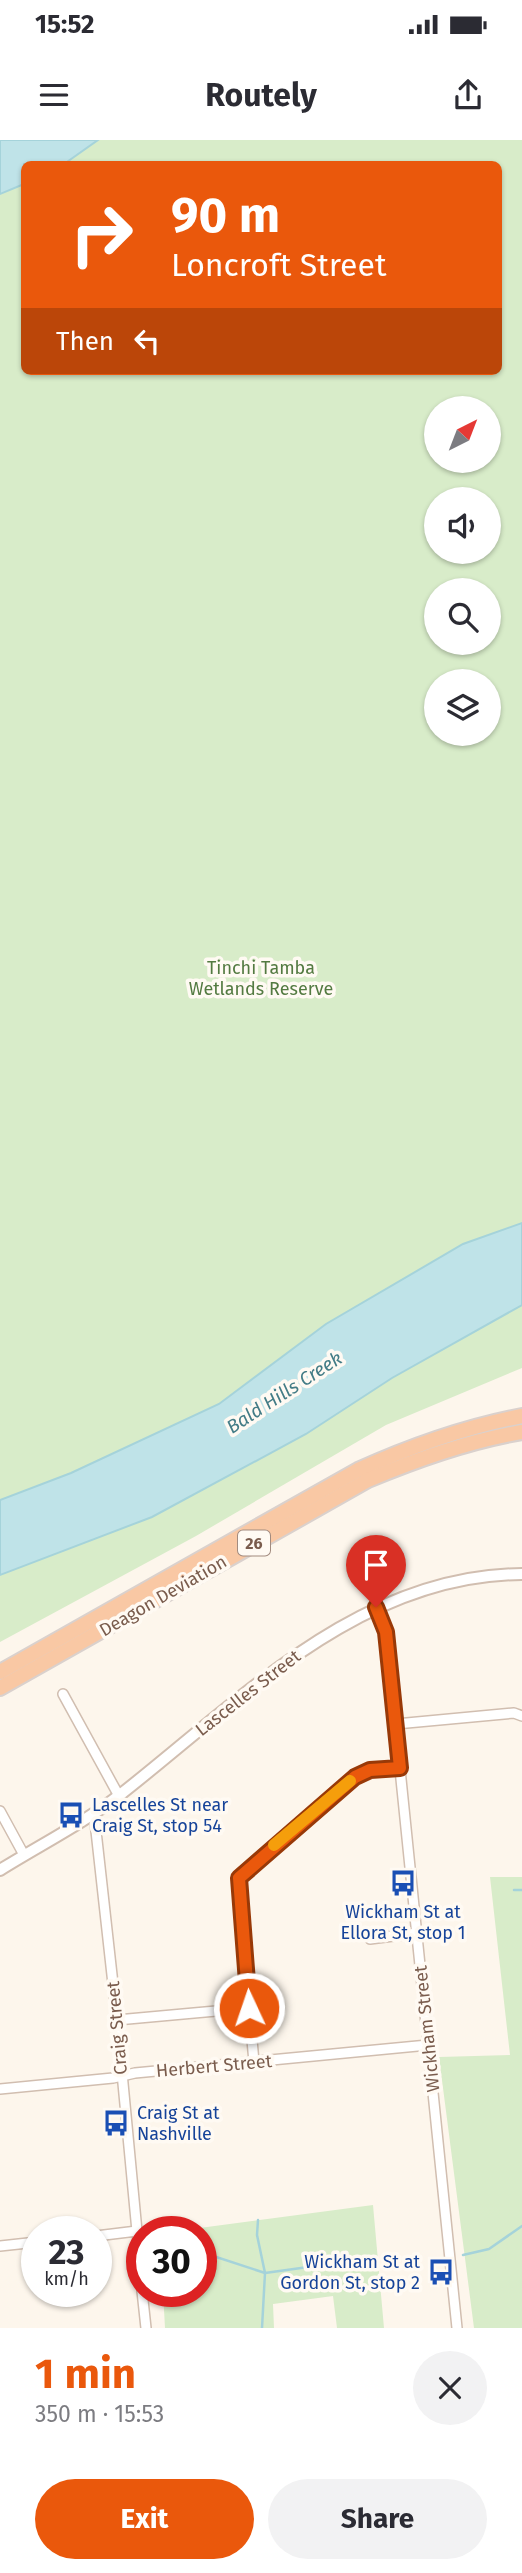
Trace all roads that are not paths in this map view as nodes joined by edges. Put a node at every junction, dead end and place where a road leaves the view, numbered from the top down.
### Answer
1 (522, 1416) edge
2 (522, 1432) edge
3 (522, 1574) edge
4 (376, 1607) junction
5 (0, 1672) edge
6 (0, 1688) edge
7 (63, 1694) dead end
8 (522, 1716) edge
9 (396, 1724) junction
10 (400, 1768) junction
11 (119, 1796) junction
12 (0, 1811) edge
13 (94, 1813) junction
14 (24, 1855) junction
15 (0, 1870) edge
16 (416, 1933) junction
17 (370, 1939) dead end
18 (249, 2008) junction
19 (117, 2020) junction
20 (428, 2045) junction
21 (254, 2062) junction
22 (121, 2076) junction
23 (0, 2090) edge
24 (135, 2216) edge
25 (21, 2244) edge
26 (0, 2246) edge
27 (144, 2307) edge
28 (146, 2328) edge
29 (457, 2328) edge

1 - 5 highway, Deagon Deviation / 26
2 - 6 highway, Deagon Deviation / 26
3 - 4 street, Lascelles Street
4 - 9 street, Wickham Street
4 - 11 street, Lascelles Street
7 - 11 street
8 - 9 street
9 - 10 street, Wickham Street
10 - 16 street, Wickham Street
10 - 18 street
11 - 13 street, Lascelles Street
12 - 14 street
13 - 14 street, Lascelles Street
13 - 19 street, Craig Street
14 - 15 street, Lascelles Street
16 - 17 street
16 - 20 street, Wickham Street
18 - 19 street
18 - 21 street
19 - 22 street, Craig Street
20 - 21 street, Herbert Street
20 - 29 street, Wickham Street
21 - 22 street, Herbert Street
22 - 23 street, Herbert Street
22 - 24 street, Craig Street
25 - 26 street
27 - 28 street

